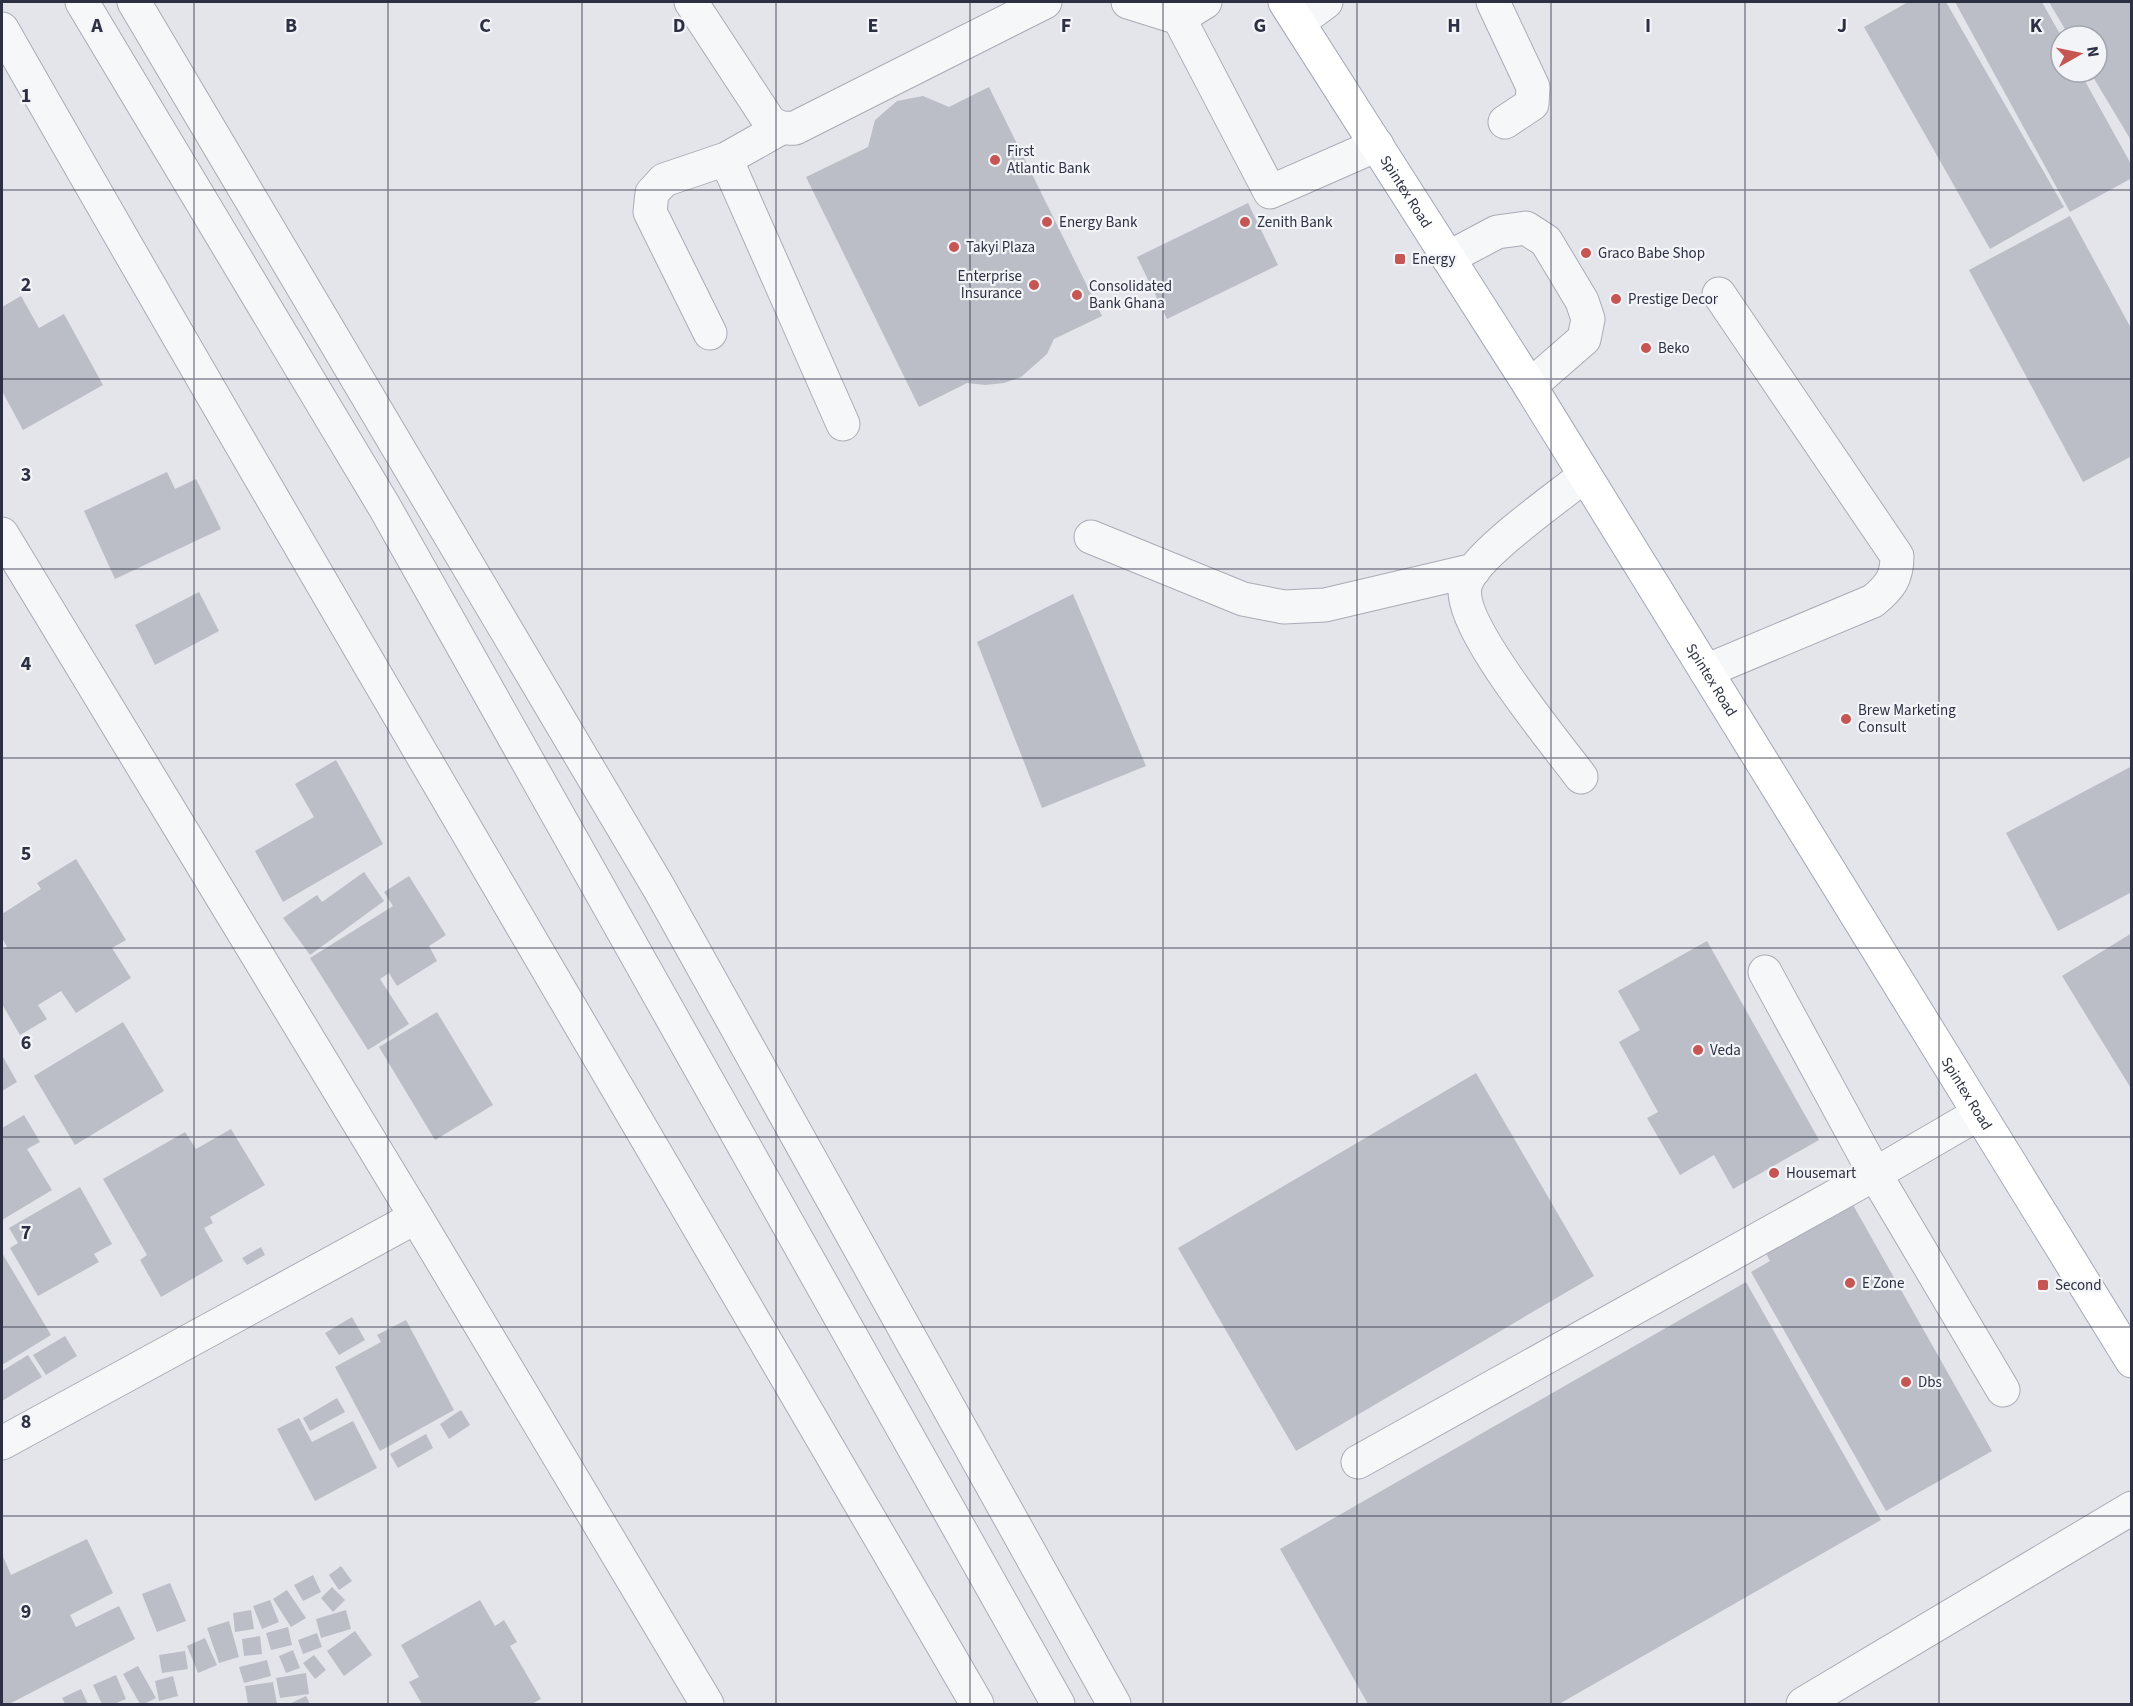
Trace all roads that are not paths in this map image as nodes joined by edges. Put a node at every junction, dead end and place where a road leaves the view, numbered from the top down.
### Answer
1 (82, 2) edge
2 (134, 2) edge
3 (691, 2) edge
4 (1045, 2) edge
5 (1128, 2) edge
6 (1326, 2) edge
7 (1493, 2) edge
8 (1192, 10) edge
9 (1292, 12) edge
10 (2, 28) edge
11 (1505, 122) dead end
12 (781, 128) junction
13 (1377, 145) junction
14 (726, 159) junction
15 (1448, 258) junction
16 (1719, 294) dead end
17 (710, 333) dead end
18 (1530, 386) junction
19 (843, 424) dead end
20 (1584, 476) junction
21 (2, 534) edge
22 (1091, 537) dead end
23 (1474, 570) junction
24 (1706, 671) junction
25 (1581, 777) dead end
26 (1765, 972) dead end
27 (1978, 1114) junction
28 (1875, 1174) junction
29 (416, 1217) junction
30 (2132, 1361) edge
31 (2003, 1390) dead end
32 (2, 1443) edge
33 (1358, 1462) dead end
34 (2132, 1508) edge
35 (707, 1704) edge
36 (977, 1704) edge
37 (1058, 1704) edge
38 (1114, 1704) edge
39 (1803, 1704) edge

1 - 37 street
2 - 38 street
3 - 12 street
4 - 12 street
5 - 8 street
6 - 9 street
7 - 11 street
8 - 13 street
9 - 13 main road, Spintex Road
10 - 36 street
12 - 14 street
13 - 15 main road, Spintex Road
14 - 17 street
14 - 19 street
15 - 18 main road, Spintex Road
15 - 18 street
16 - 24 street
18 - 20 main road, Spintex Road
20 - 23 street
20 - 24 main road, Spintex Road
21 - 29 street
22 - 23 street
23 - 25 street
24 - 27 main road, Spintex Road
26 - 28 street
27 - 28 street
27 - 30 main road, Spintex Road
28 - 31 street
28 - 33 street
29 - 32 street
29 - 35 street
34 - 39 street

